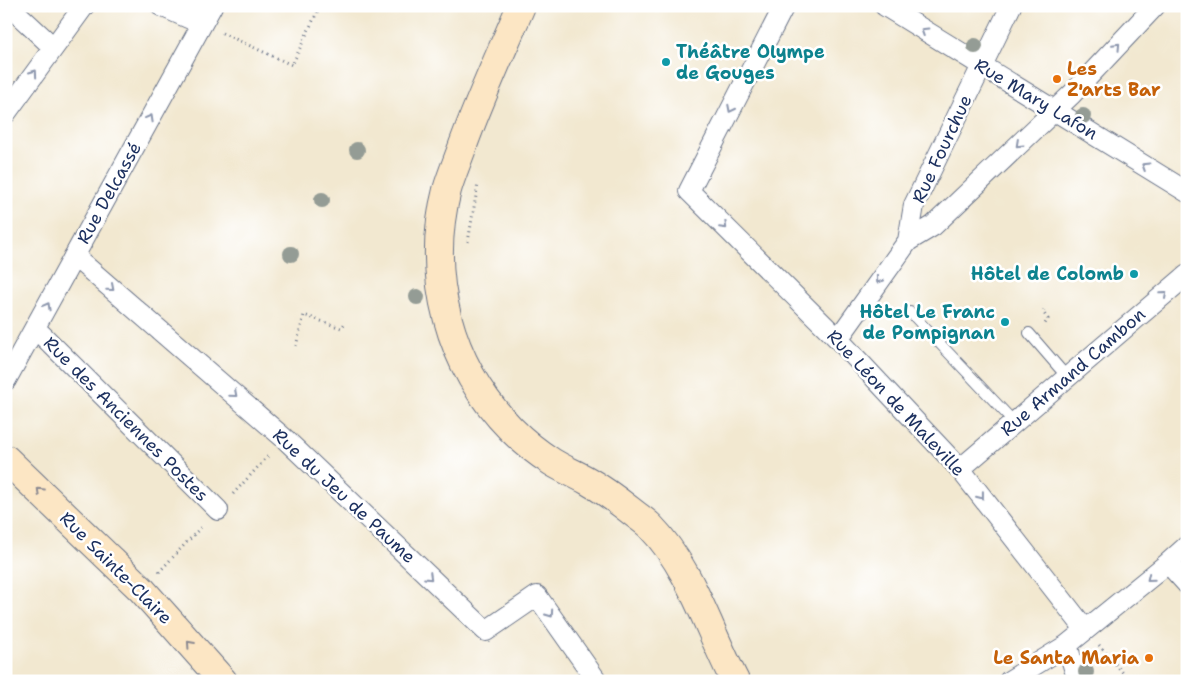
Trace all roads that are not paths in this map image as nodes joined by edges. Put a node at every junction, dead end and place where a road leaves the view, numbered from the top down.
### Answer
1 (9, 6) edge
2 (84, 6) edge
3 (161, 6) edge
4 (212, 6) edge
5 (521, 6) edge
6 (784, 6) edge
7 (884, 6) edge
8 (1011, 6) edge
9 (1155, 6) edge
10 (202, 24) junction
11 (53, 47) junction
12 (982, 66) junction
13 (1054, 111) junction
14 (6, 112) edge
15 (1187, 192) edge
16 (908, 241) junction
17 (74, 256) junction
18 (1185, 276) edge
19 (910, 312) dead end
20 (35, 328) junction
21 (1029, 333) dead end
22 (838, 339) junction
23 (1067, 377) junction
24 (6, 380) edge
25 (1014, 422) junction
26 (6, 459) edge
27 (960, 469) junction
28 (218, 510) dead end
29 (1187, 546) edge
30 (1168, 564) junction
31 (1187, 584) edge
32 (1086, 629) junction
33 (1067, 645) junction
34 (223, 681) edge
35 (597, 681) edge
36 (735, 681) edge
37 (1009, 681) edge
38 (1078, 681) edge

1 - 11 street
2 - 11 street
3 - 10 street
4 - 10 street, Rue Delcassé
5 - 36 main road
6 -> 22 street, Rue Léon de Maleville
12 -> 7 street, Rue Mary Lafon
8 - 12 street, Rue Fourchue
13 -> 9 street
17 -> 10 street, Rue Delcassé
14 -> 11 street
12 - 13 street, Rue Mary Lafon
12 - 16 street, Rue Fourchue
15 -> 13 street, Rue Mary Lafon
13 -> 16 street
16 -> 22 street, Rue Fourchue
20 -> 17 street, Rue Delcassé
17 -> 35 street, Rue du Jeu de Paume
23 -> 18 street, Rue Armand Cambon
19 - 25 lane
20 - 24 street, Rue Delcassé
20 - 28 street, Rue des Anciennes Postes
21 - 23 lane
22 - 27 street, Rue Léon de Maleville
23 - 25 street, Rue Armand Cambon
25 - 27 street, Rue Armand Cambon
34 -> 26 main road, Rue Sainte-Claire
27 -> 32 street, Rue Léon de Maleville
29 - 30 street
30 - 31 street
30 -> 32 street
32 - 33 street
33 - 37 street
33 - 38 street

